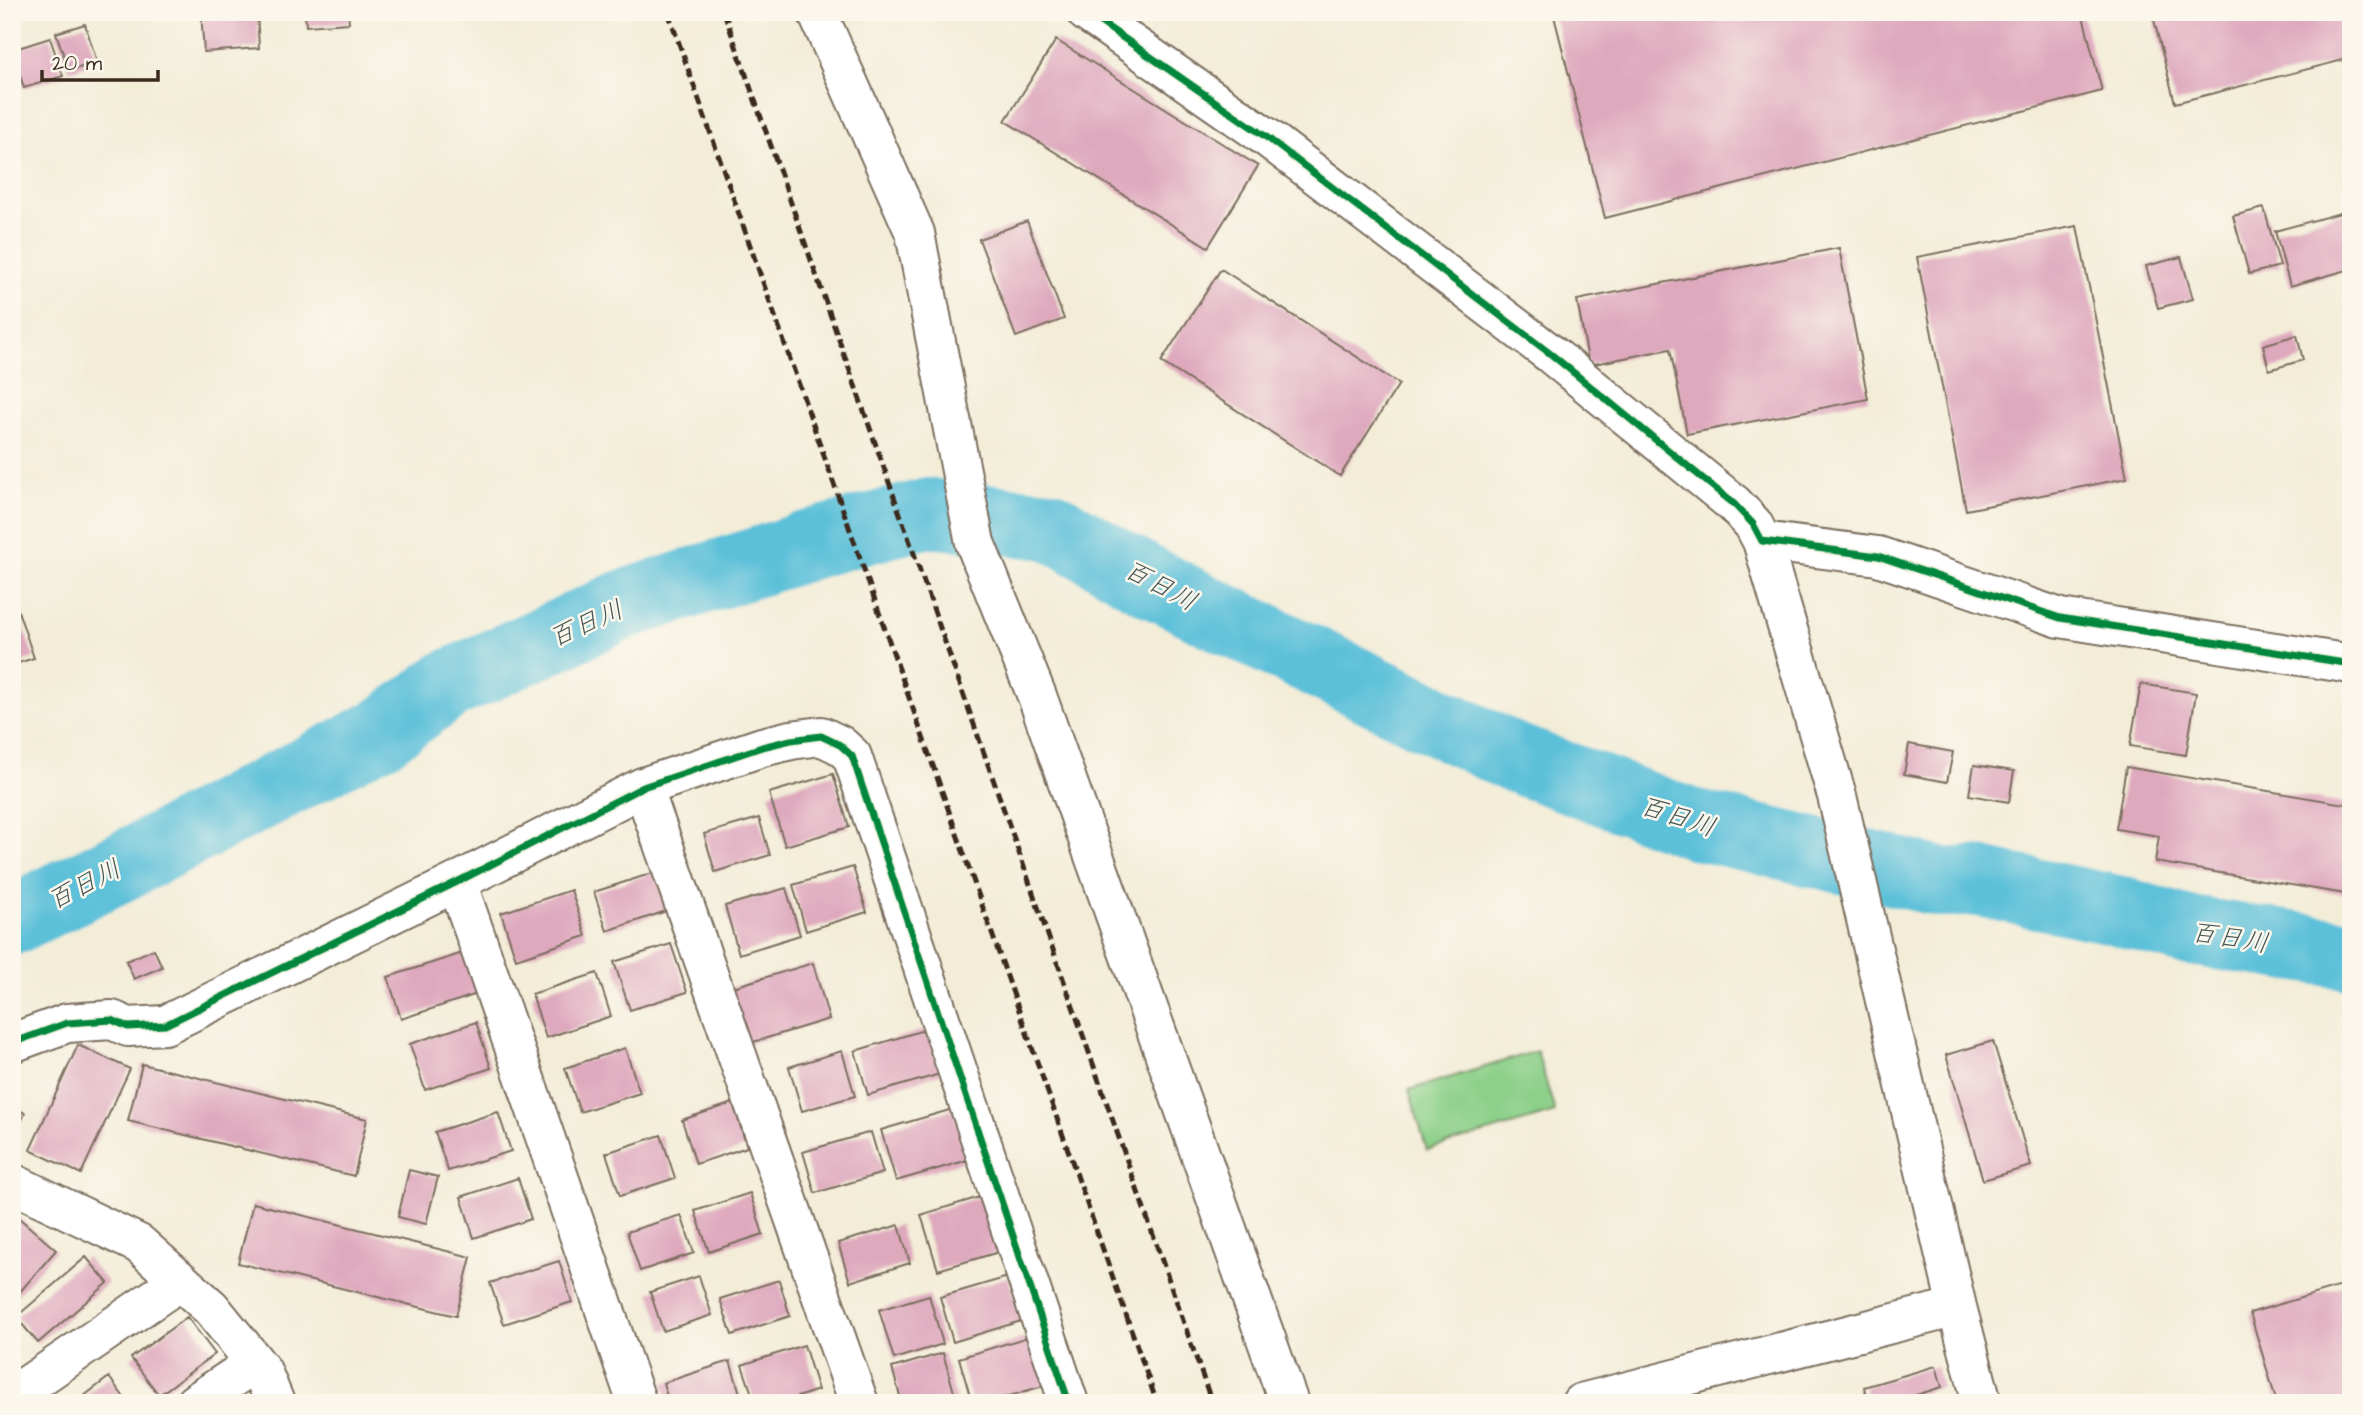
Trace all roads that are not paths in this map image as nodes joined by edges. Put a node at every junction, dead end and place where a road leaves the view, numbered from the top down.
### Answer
1 (817, 12) edge
2 (1086, 12) edge
3 (1762, 541) junction
4 (2351, 664) edge
5 (643, 787) junction
6 (457, 882) junction
7 (12, 1043) edge
8 (12, 1183) edge
9 (180, 1281) junction
10 (1957, 1307) junction
11 (256, 1363) junction
12 (12, 1396) edge
13 (195, 1403) edge
14 (275, 1403) edge
15 (637, 1403) edge
16 (859, 1403) edge
17 (1069, 1403) edge
18 (1289, 1403) edge
19 (1581, 1403) edge
20 (1982, 1403) edge

1 - 18 street
2 - 3 street
3 - 4 street
3 - 10 street
5 - 6 street
5 - 16 street
5 - 17 street
6 - 7 street
6 - 15 street
8 - 9 street
9 - 11 street
9 - 12 street
10 - 19 street
10 - 20 street
11 - 13 street
11 - 14 street

